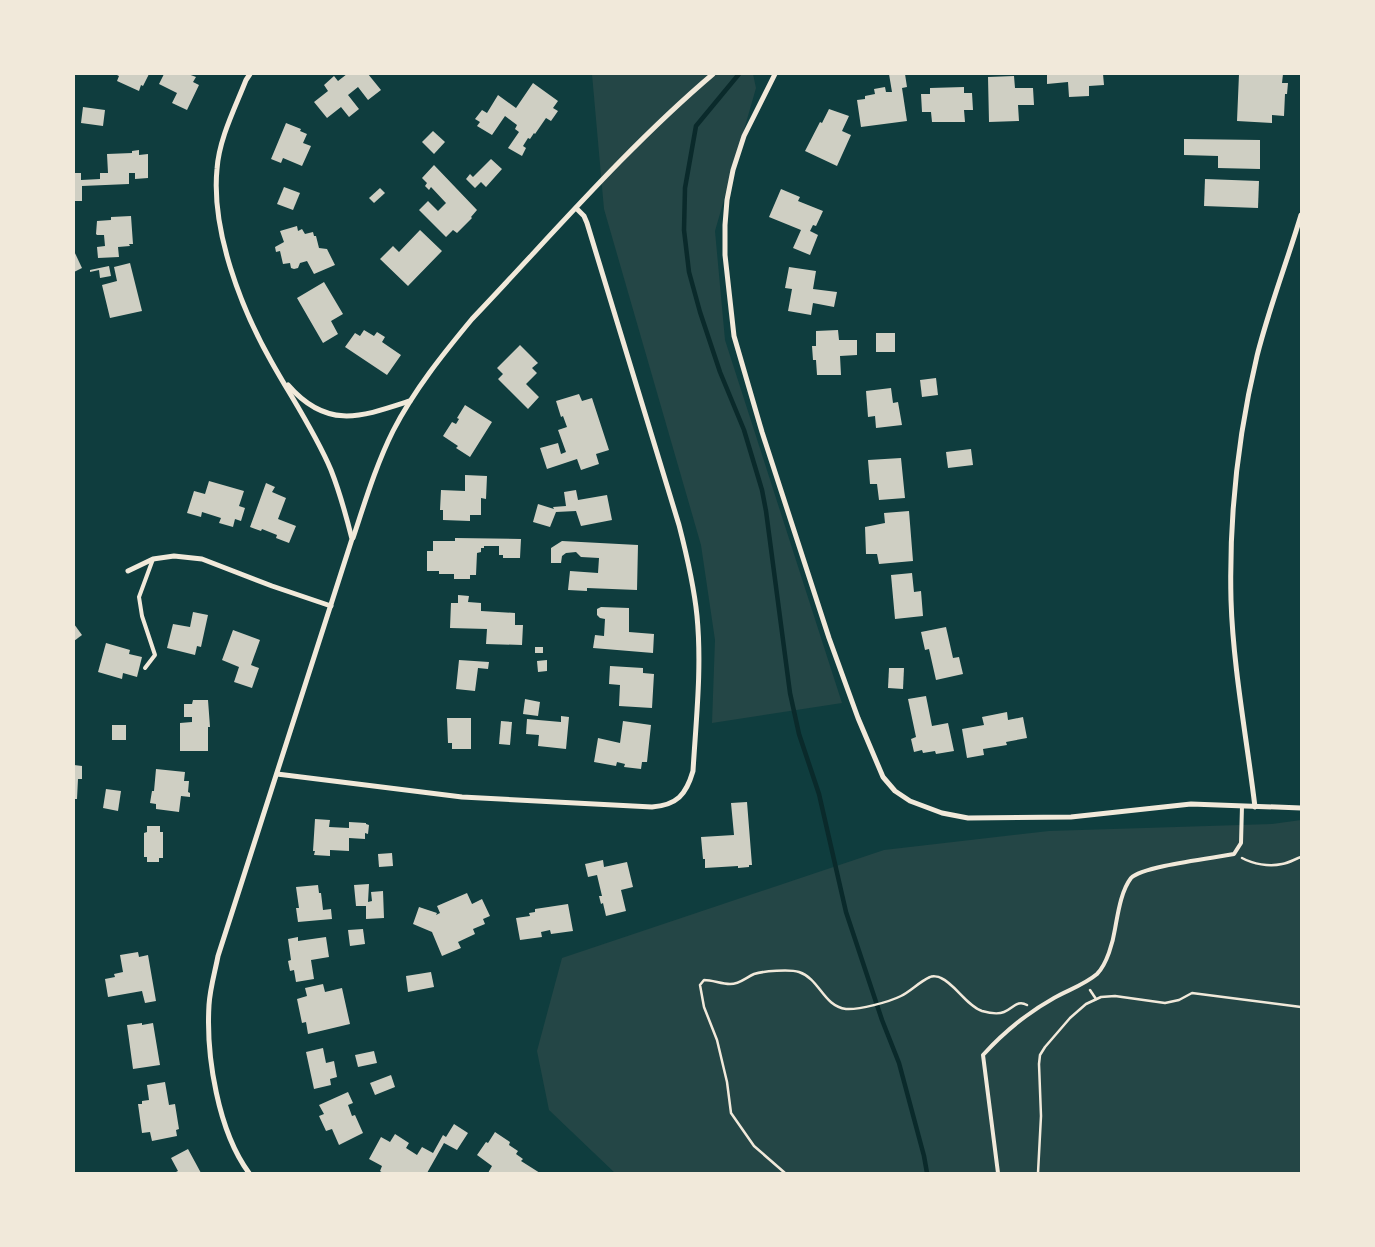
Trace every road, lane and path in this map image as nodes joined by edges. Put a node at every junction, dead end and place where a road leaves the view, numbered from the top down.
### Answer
1 (250, 74) edge
2 (713, 74) edge
3 (775, 74) edge
4 (576, 208) junction
5 (1301, 215) edge
6 (281, 377) junction
7 (410, 401) junction
8 (352, 539) junction
9 (153, 559) junction
10 (128, 571) dead end
11 (331, 606) junction
12 (145, 668) dead end
13 (277, 774) junction
14 (1242, 806) junction
15 (1255, 807) junction
16 (1301, 808) edge
17 (1234, 854) junction
18 (1301, 857) edge
19 (1301, 1007) edge
20 (1032, 1013) junction
21 (249, 1173) edge
22 (785, 1173) edge
23 (998, 1173) edge
24 (1038, 1173) edge

1 - 6 street
2 - 4 street
3 - 14 street
4 - 7 street
4 - 13 street
5 - 15 street
6 - 7 street
6 - 8 street
7 - 8 street
8 - 11 street
9 - 10 street
9 - 11 street
9 - 12 lane
11 - 13 street
13 - 21 street
14 - 15 street
14 - 17 lane
15 - 16 street
17 - 18 path
17 - 20 lane
19 - 24 path
20 - 22 path
20 - 23 lane

